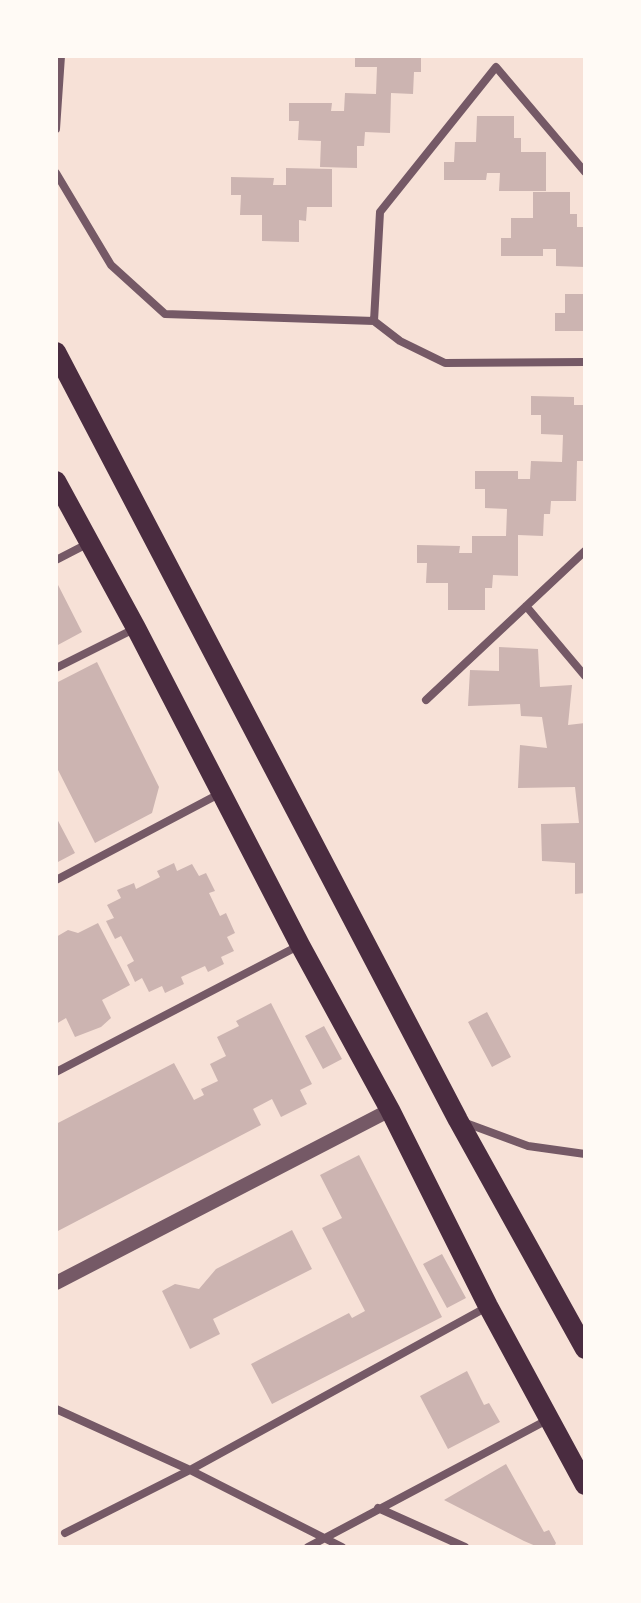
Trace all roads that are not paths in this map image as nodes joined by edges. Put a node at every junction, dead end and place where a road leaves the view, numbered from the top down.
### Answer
1 (61, 56) edge
2 (497, 56) edge
3 (496, 67) junction
4 (57, 104) edge
5 (56, 129) edge
6 (585, 172) edge
7 (56, 173) edge
8 (374, 321) junction
9 (58, 361) edge
10 (585, 362) edge
11 (56, 481) edge
12 (88, 543) junction
13 (585, 551) edge
14 (56, 560) edge
15 (526, 606) junction
16 (136, 628) junction
17 (56, 668) edge
18 (585, 676) edge
19 (426, 700) dead end
20 (220, 794) junction
21 (56, 880) edge
22 (300, 945) junction
23 (56, 1072) edge
24 (390, 1110) junction
25 (458, 1120) junction
26 (585, 1154) edge
27 (56, 1283) edge
28 (488, 1306) junction
29 (585, 1349) edge
30 (56, 1409) edge
31 (550, 1418) junction
32 (190, 1470) junction
33 (585, 1485) edge
34 (378, 1508) junction
35 (65, 1533) dead end
36 (323, 1538) junction
37 (308, 1547) edge
38 (342, 1547) edge
39 (465, 1547) edge

1 - 4 street
2 - 3 street
3 - 6 street
3 - 8 street
4 - 5 street
7 - 8 street
8 - 10 street
9 - 25 main road
11 - 12 main road
12 - 14 street
12 - 16 main road
13 - 15 street
15 - 18 street
15 - 19 street
16 - 17 street
16 - 20 main road
20 - 21 street
20 - 22 main road
22 - 23 street
22 - 24 main road
24 - 27 street
24 - 28 main road
25 - 26 street
25 - 29 main road
28 - 31 main road
28 - 32 street
30 - 32 street
31 - 33 main road
31 - 34 street
32 - 35 street
32 - 36 street
34 - 36 street
34 - 39 street
36 - 37 street
36 - 38 street

